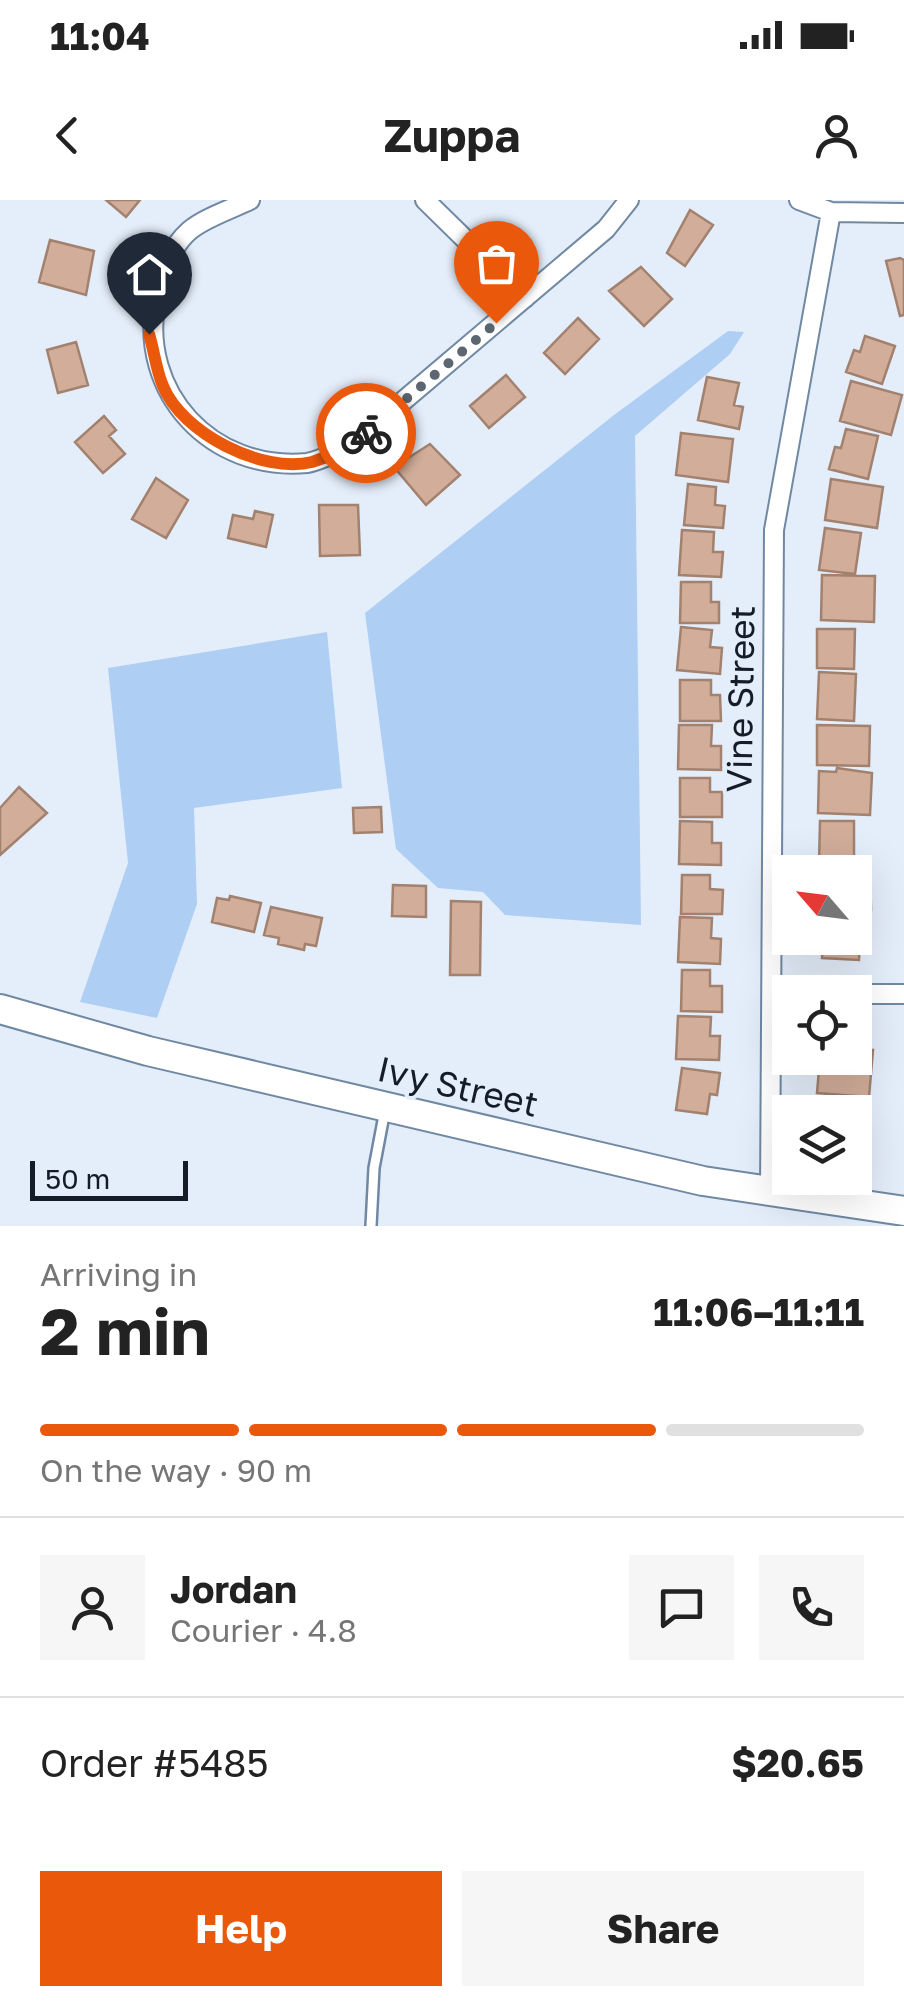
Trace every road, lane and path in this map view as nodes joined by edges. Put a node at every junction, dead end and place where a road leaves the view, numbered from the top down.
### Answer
1 (250, 200) edge
2 (425, 200) edge
3 (629, 200) edge
4 (799, 200) edge
5 (832, 212) junction
6 (904, 213) edge
7 (525, 298) junction
8 (769, 994) joint
9 (872, 994) edge
10 (904, 994) edge
11 (0, 1009) edge
12 (385, 1108) junction
13 (770, 1192) junction
14 (904, 1211) edge
15 (371, 1226) edge

1 - 7 street
2 - 7 street
3 - 7 street
4 - 5 street
5 - 6 street
5 - 8 street, Vine Street
8 - 13 street, Vine Street
9 - 10 street
11 - 12 main road, Ivy Street
12 - 13 main road, Ivy Street
12 - 15 lane
13 - 14 main road, Ivy Street

